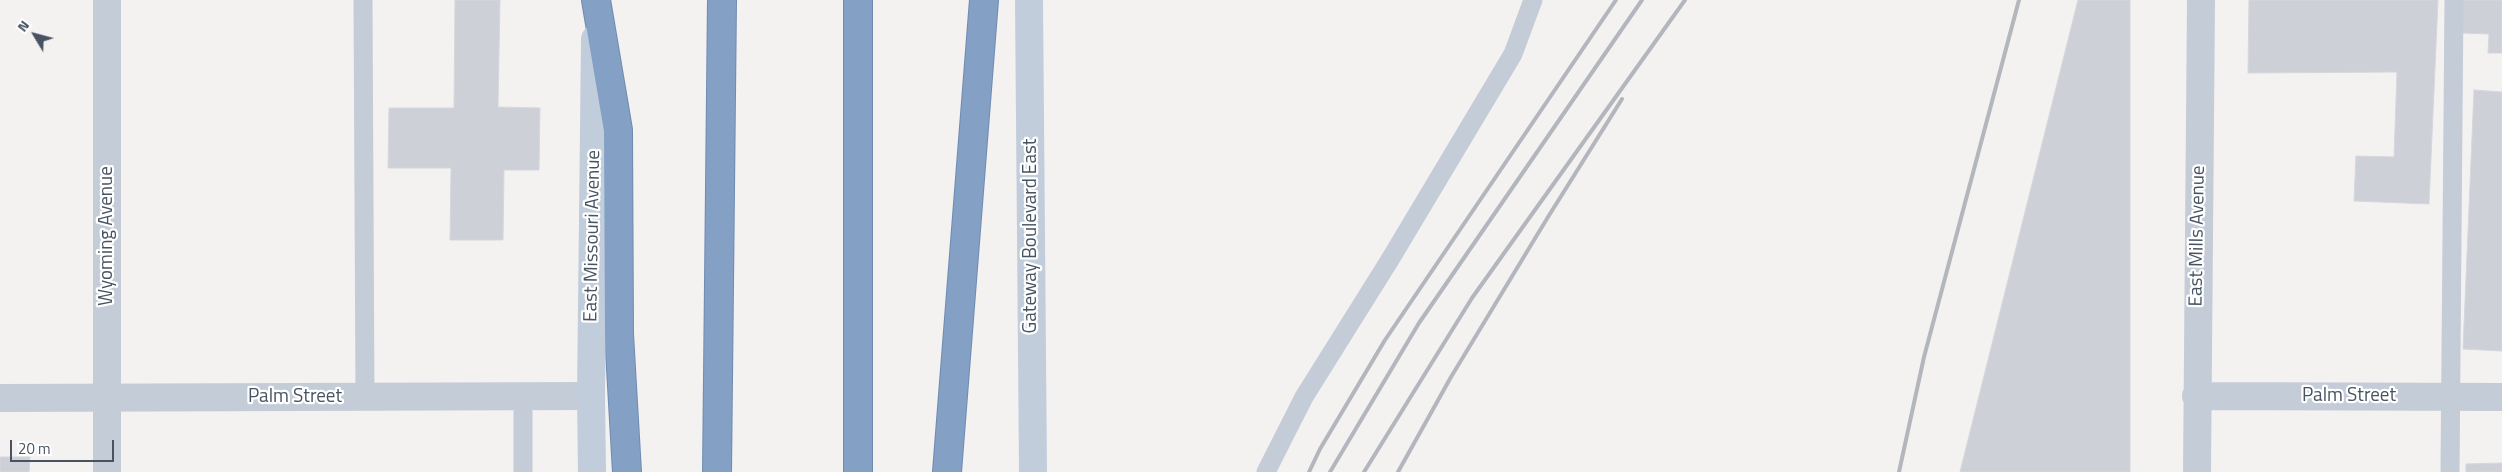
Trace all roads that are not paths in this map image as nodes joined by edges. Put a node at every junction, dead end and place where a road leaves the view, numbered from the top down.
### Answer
1 (107, 0) edge
2 (363, 0) edge
3 (596, 0) edge
4 (722, 0) edge
5 (858, 0) edge
6 (984, 0) edge
7 (1029, 0) edge
8 (1533, 0) edge
9 (2201, 0) edge
10 (2454, 0) edge
11 (523, 396) junction
12 (591, 396) junction
13 (2196, 396) junction
14 (365, 397) junction
15 (2450, 397) junction
16 (2502, 397) edge
17 (0, 398) edge
18 (107, 398) junction
19 (107, 472) edge
20 (523, 472) edge
21 (592, 472) edge
22 (627, 472) edge
23 (717, 472) edge
24 (858, 472) edge
25 (947, 472) edge
26 (1033, 472) edge
27 (1266, 472) edge
28 (2196, 472) edge
29 (2450, 472) edge

1 - 18 street, Wyoming Avenue
2 - 14 lane
3 - 12 main road, East Missouri Avenue
3 - 22 highway
4 - 23 highway
5 - 24 highway
6 - 25 highway
7 - 26 main road, Gateway Boulevard East
8 - 27 lane
9 - 13 street, East Mills Avenue
10 - 15 lane
11 - 12 street, Palm Street
11 - 14 street, Palm Street
11 - 20 lane
12 - 21 main road, East Missouri Avenue
13 - 15 street, Palm Street
13 - 28 street, East Mills Avenue
14 - 18 street, Palm Street
15 - 16 street, Palm Street
15 - 29 lane
17 - 18 street, Palm Street
18 - 19 street, Wyoming Avenue

